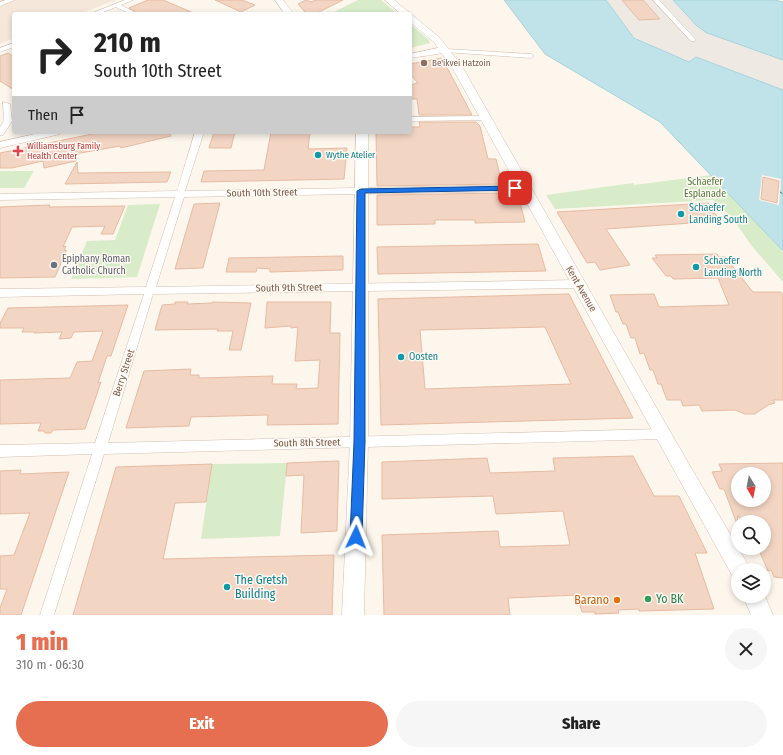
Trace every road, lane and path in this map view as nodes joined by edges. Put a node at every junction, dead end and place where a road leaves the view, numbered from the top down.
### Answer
1 (12, 0) edge
2 (130, 0) edge
3 (279, 0) edge
4 (389, 0) edge
5 (656, 0) edge
6 (0, 4) edge
7 (116, 5) junction
8 (98, 12) edge
9 (131, 12) edge
10 (288, 12) edge
11 (404, 12) edge
12 (412, 19) edge
13 (693, 40) dead end
14 (12, 46) edge
15 (0, 50) edge
16 (446, 51) junction
17 (412, 56) edge
18 (531, 56) dead end
19 (7, 104) edge
20 (485, 118) junction
21 (412, 119) edge
22 (0, 133) edge
23 (47, 134) edge
24 (199, 134) edge
25 (362, 134) edge
26 (0, 145) edge
27 (524, 188) junction
28 (361, 191) junction
29 (181, 194) junction
30 (0, 197) edge
31 (578, 284) junction
32 (360, 286) junction
33 (150, 290) junction
34 (0, 293) edge
35 (662, 434) junction
36 (359, 442) junction
37 (100, 448) junction
38 (0, 451) edge
39 (736, 563) edge
40 (757, 603) edge
41 (47, 615) edge
42 (353, 615) edge
43 (762, 615) edge

1 - 6 street
2 - 7 street
3 - 10 main road
4 - 11 main road
5 - 13 street
7 - 8 street
7 - 9 street
12 - 16 main road, Kent Avenue
14 - 15 street
16 - 17 street
16 - 18 street
16 - 20 main road, Kent Avenue
19 - 22 street
20 - 21 street
20 - 27 main road, Kent Avenue
23 - 26 street
24 - 29 street, Berry Street
25 - 28 main road
27 - 28 street, South 10th Street
27 - 31 main road, Kent Avenue
28 - 29 street, South 10th Street
28 - 32 main road
29 - 30 street, South 10th Street
29 - 33 street, Berry Street
31 - 32 street, South 9th Street
31 - 35 main road, Kent Avenue
32 - 33 street, South 9th Street
32 - 36 main road
33 - 34 street, South 9th Street
33 - 37 street, Berry Street
35 - 36 street, South 8th Street
35 - 39 main road, Kent Avenue
36 - 37 street, South 8th Street
36 - 42 main road
37 - 38 street, South 8th Street
37 - 41 street, Berry Street
40 - 43 main road

